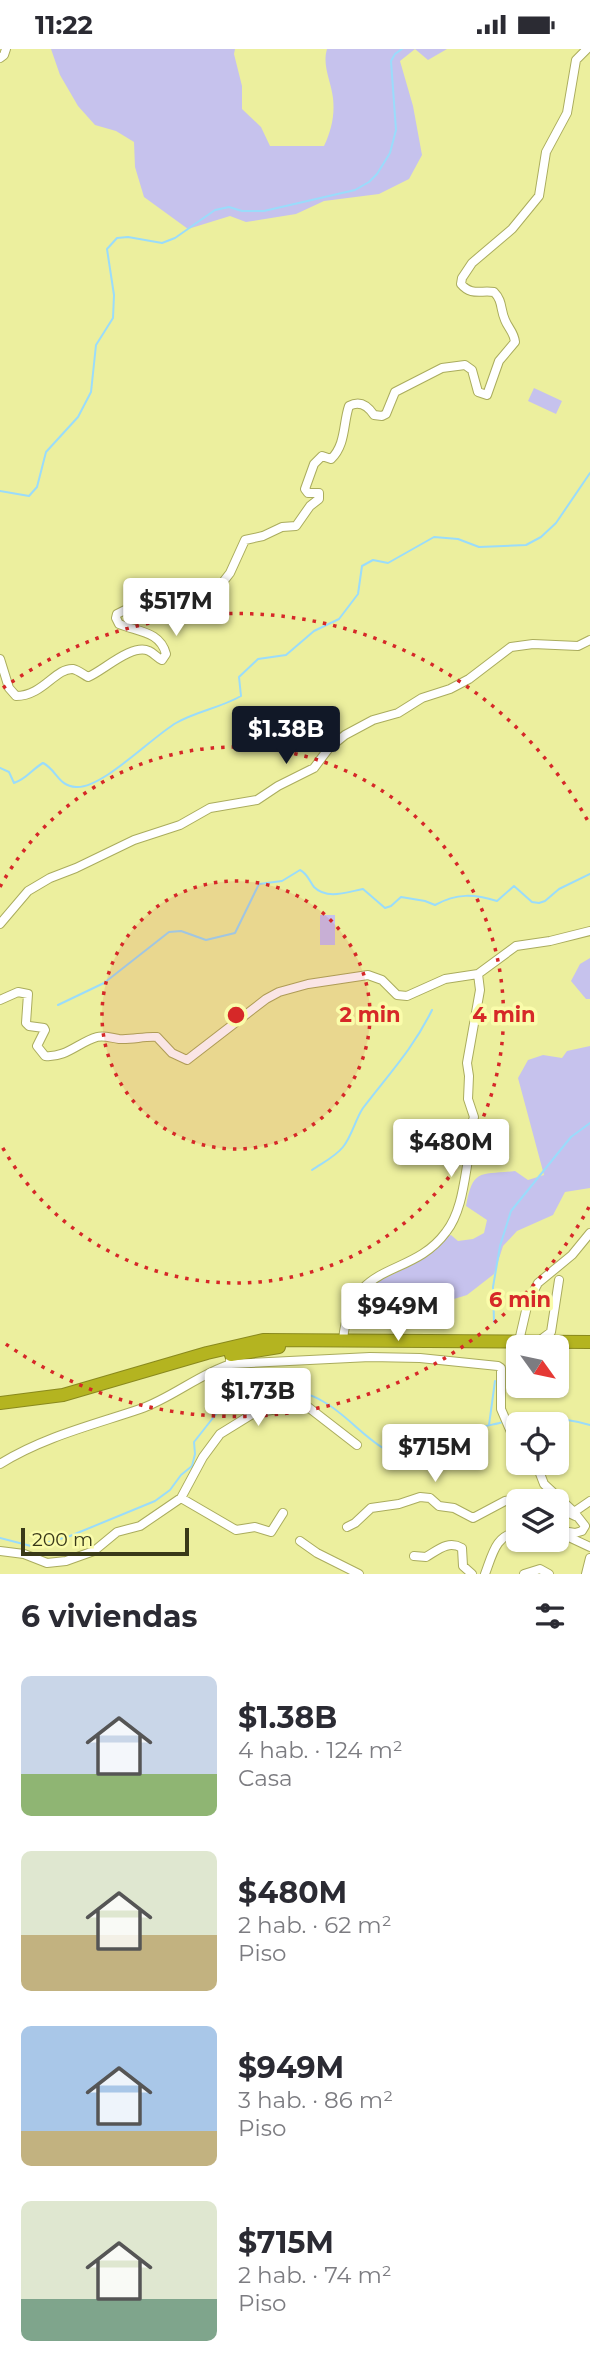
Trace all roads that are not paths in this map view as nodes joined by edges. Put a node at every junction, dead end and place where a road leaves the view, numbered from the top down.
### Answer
1 (6, 49) edge
2 (587, 49) edge
3 (0, 58) edge
4 (590, 640) edge
5 (0, 659) edge
6 (0, 924) edge
7 (590, 931) edge
8 (478, 974) junction
9 (0, 1000) edge
10 (590, 1233) edge
11 (559, 1280) dead end
12 (521, 1335) edge
13 (555, 1335) edge
14 (344, 1340) junction
15 (569, 1341) edge
16 (590, 1342) edge
17 (506, 1345) edge
18 (506, 1345) edge
19 (569, 1345) edge
20 (590, 1350) edge
21 (229, 1360) junction
22 (0, 1403) edge
23 (0, 1411) edge
24 (506, 1419) edge
25 (357, 1444) dead end
26 (0, 1464) edge
27 (542, 1475) edge
28 (181, 1498) junction
29 (506, 1501) edge
30 (590, 1501) edge
31 (283, 1513) dead end
32 (569, 1513) edge
33 (577, 1516) junction
34 (347, 1527) dead end
35 (569, 1532) edge
36 (506, 1534) edge
37 (569, 1536) edge
38 (300, 1541) dead end
39 (590, 1547) edge
40 (0, 1551) edge
41 (414, 1556) dead end
42 (590, 1558) edge
43 (359, 1574) edge
44 (472, 1574) edge
45 (485, 1574) edge
46 (524, 1574) edge
47 (550, 1574) edge
48 (586, 1574) edge

1 - 3 street
2 - 5 street
4 - 6 street
7 - 8 street
8 - 9 street
8 - 14 street
10 - 12 street
11 - 13 street
14 - 17 highway
14 - 22 highway
15 - 16 highway
18 - 21 highway
19 - 20 highway
21 - 23 highway
21 - 24 street
21 - 26 street
25 - 28 street
27 - 33 street
28 - 31 street
28 - 40 street
29 - 34 street
30 - 33 street
32 - 33 street
33 - 35 street
36 - 45 street
37 - 39 street
38 - 43 street
41 - 44 street
42 - 48 street
46 - 47 street

